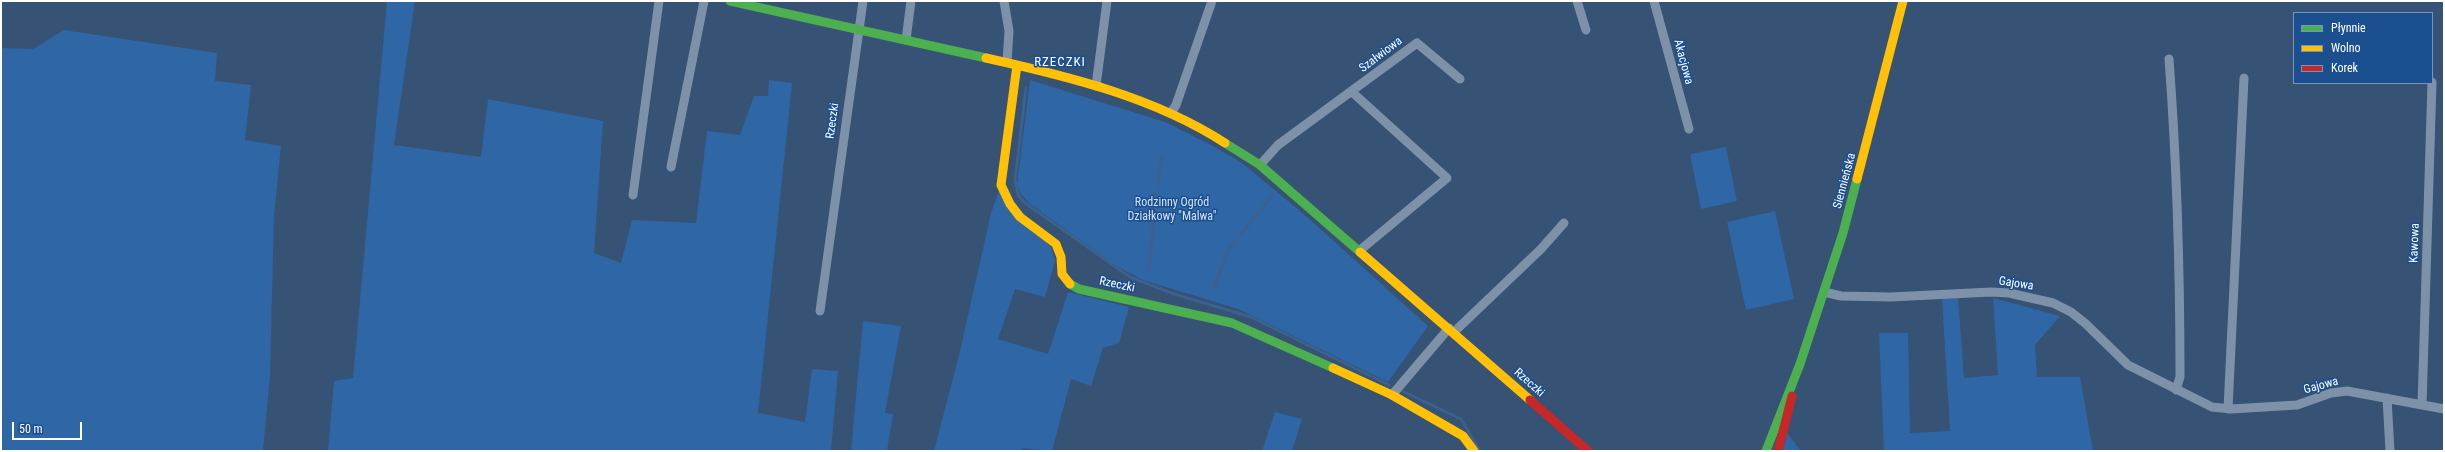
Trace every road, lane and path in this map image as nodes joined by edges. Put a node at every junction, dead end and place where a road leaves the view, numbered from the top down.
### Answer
1 (659, 1) edge
2 (704, 1) edge
3 (730, 1) edge
4 (863, 1) edge
5 (911, 1) edge
6 (1004, 1) edge
7 (1107, 1) edge
8 (1212, 1) edge
9 (1577, 1) edge
10 (1654, 1) edge
11 (1903, 1) edge
12 (858, 29) junction
13 (1586, 30) dead end
14 (906, 40) junction
15 (2169, 59) dead end
16 (1007, 62) junction
17 (1017, 65) junction
18 (2244, 78) dead end
19 (1460, 80) dead end
20 (2432, 84) edge
21 (1096, 86) junction
22 (1352, 92) junction
23 (1171, 113) junction
24 (1689, 129) dead end
25 (1260, 165) junction
26 (671, 167) dead end
27 (633, 195) dead end
28 (1564, 223) dead end
29 (1359, 251) junction
30 (1824, 292) junction
31 (820, 311) dead end
32 (1452, 330) junction
33 (1800, 364) junction
34 (2176, 390) junction
35 (1392, 395) junction
36 (2386, 398) junction
37 (2422, 405) junction
38 (2228, 409) junction
39 (2444, 409) edge
40 (1474, 451) edge
41 (1588, 451) edge
42 (1766, 451) edge
43 (1778, 451) edge
44 (2390, 451) edge

1 - 27 street
2 - 26 street
3 - 12 main road, Rzeczki
4 - 12 street, Rzeczki
5 - 14 street
6 - 16 street
7 - 21 street
8 - 23 street
9 - 13 street
10 - 24 street, Akacjowa
11 - 30 main road, Siennieńska
12 - 14 main road, Rzeczki
12 - 31 street, Rzeczki
14 - 16 main road, Rzeczki
15 - 34 street
16 - 17 main road, Rzeczki
17 - 21 main road, Rzeczki
17 - 35 main road, Rzeczki
18 - 38 street
19 - 22 street, Szałwiowa
20 - 37 street, Kawowa
21 - 23 main road, Rzeczki
22 - 25 street, Szałwiowa
22 - 29 street
23 - 25 main road, Rzeczki
25 - 29 main road, Rzeczki
28 - 32 street
29 - 32 main road, Rzeczki
30 - 33 main road, Siennieńska
30 - 34 street, Gajowa
32 - 35 street
32 - 41 main road, Rzeczki
33 - 42 main road, Siennieńska
33 - 43 main road, Siennieńska
34 - 38 street, Gajowa
35 - 40 main road, Rzeczki
36 - 37 street, Gajowa
36 - 38 street, Gajowa
36 - 44 street
37 - 39 street, Gajowa

